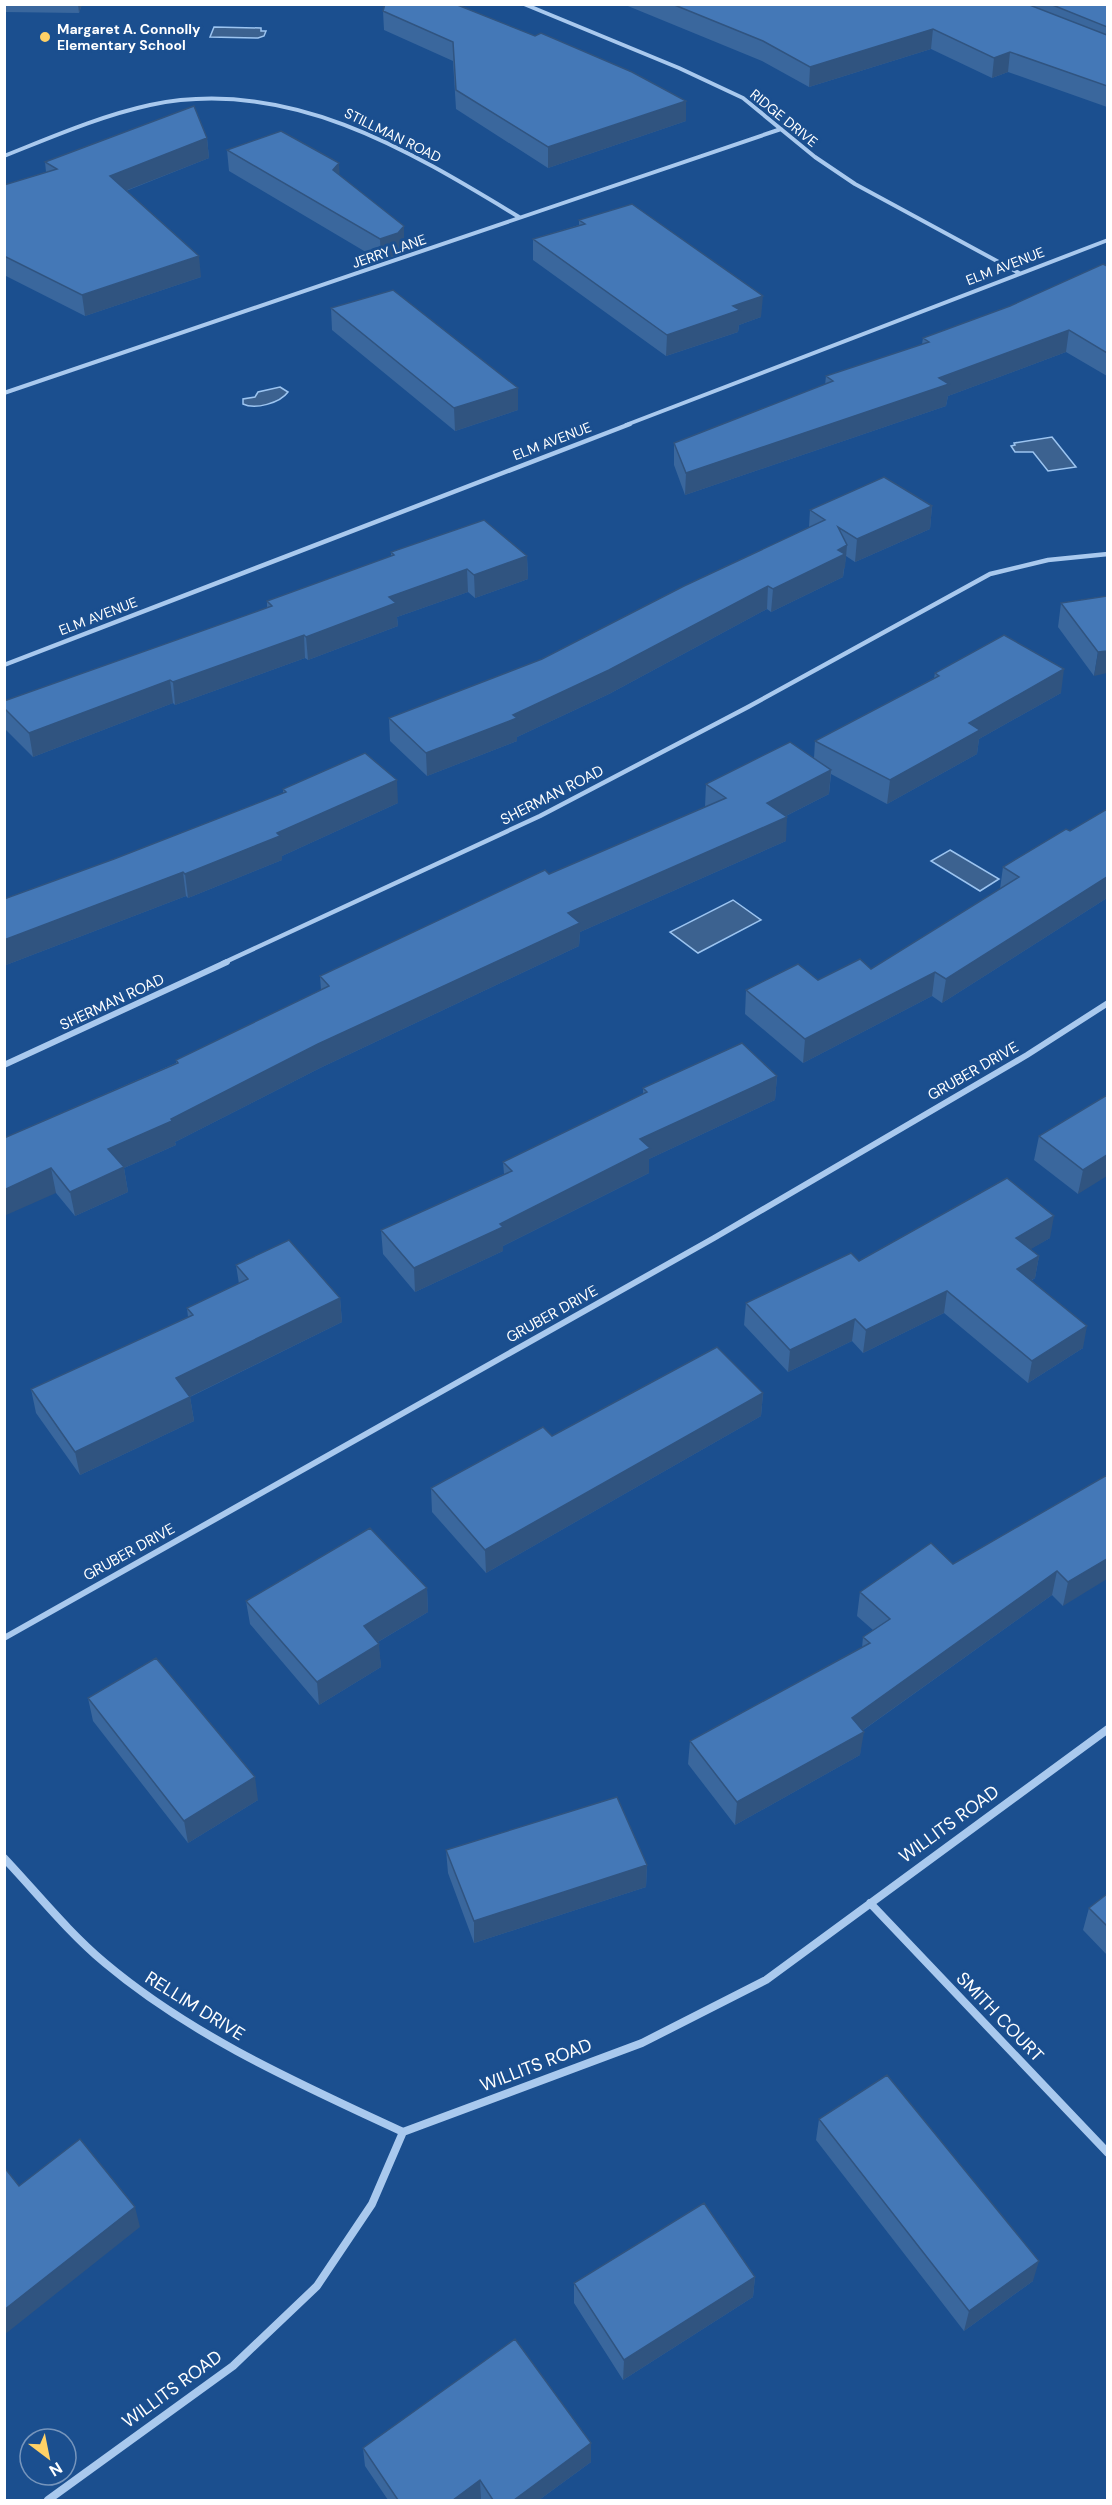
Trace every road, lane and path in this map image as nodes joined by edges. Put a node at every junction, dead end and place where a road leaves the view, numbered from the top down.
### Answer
1 (524, 4) edge
2 (781, 129) junction
3 (4, 156) edge
4 (519, 217) junction
5 (1106, 242) edge
6 (1019, 273) junction
7 (4, 393) edge
8 (1107, 554) edge
9 (4, 664) edge
10 (1107, 1003) edge
11 (4, 1065) edge
12 (4, 1638) edge
13 (1107, 1729) edge
14 (4, 1858) edge
15 (870, 1903) junction
16 (403, 2132) junction
17 (1107, 2153) edge
18 (48, 2500) edge

1 - 2 street, RIDGE DRIVE
2 - 4 street, JERRY LANE
2 - 6 street, RIDGE DRIVE
3 - 4 street, STILLMAN ROAD
4 - 7 street, JERRY LANE
5 - 6 street, ELM AVENUE
6 - 9 street, ELM AVENUE
8 - 11 street, SHERMAN ROAD
10 - 12 street, GRUBER DRIVE
13 - 15 street, WILLITS ROAD
14 - 16 street, RELLIM DRIVE
15 - 16 street, WILLITS ROAD
15 - 17 street, SMITH COURT
16 - 18 street, WILLITS ROAD

